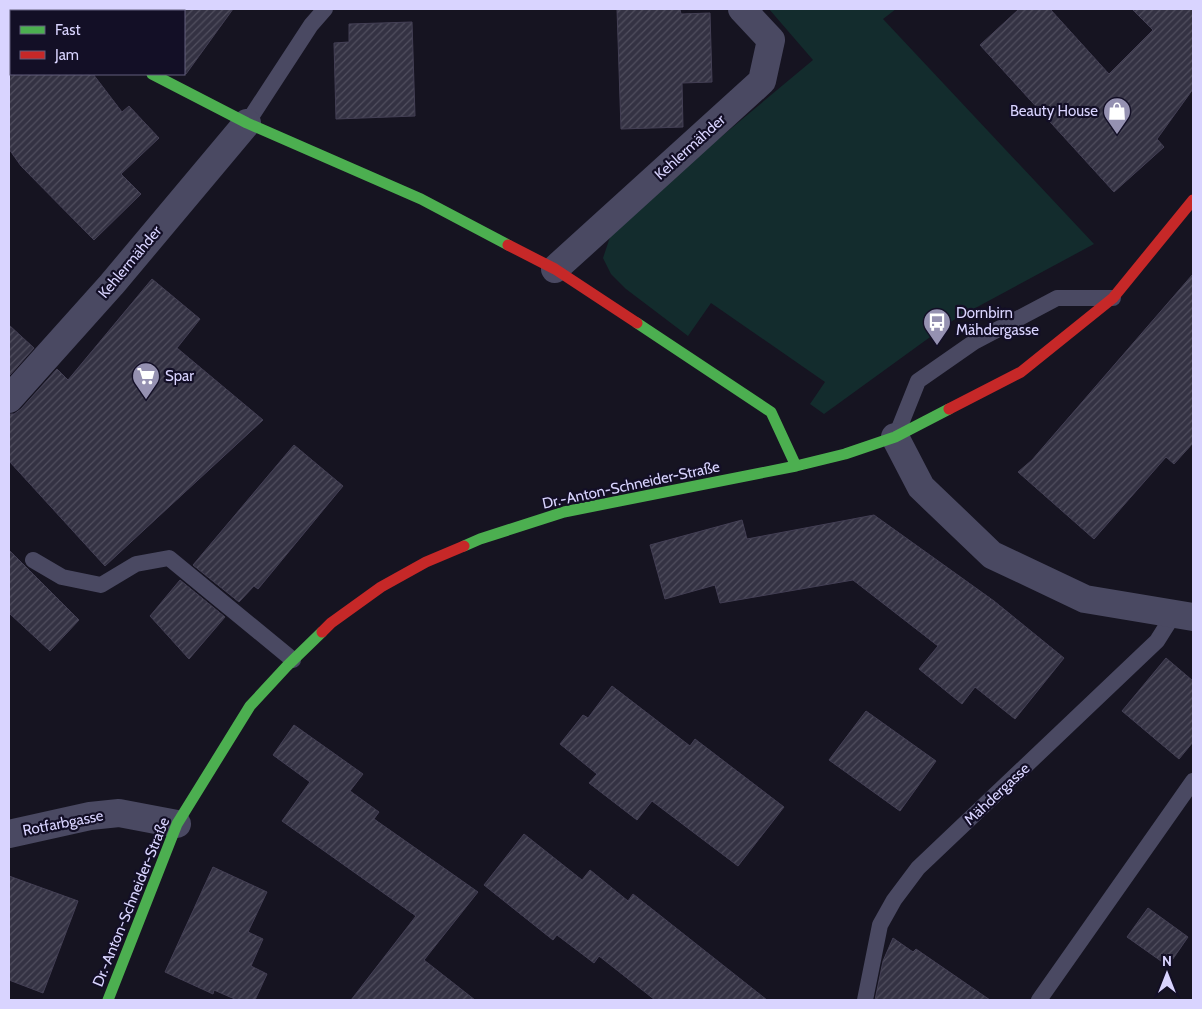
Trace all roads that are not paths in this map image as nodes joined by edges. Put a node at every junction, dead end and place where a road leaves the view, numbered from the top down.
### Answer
1 (325, 9) edge
2 (742, 9) edge
3 (154, 75) edge
4 (246, 122) junction
5 (1193, 200) edge
6 (555, 269) junction
7 (1113, 298) junction
8 (9, 399) edge
9 (896, 436) junction
10 (796, 466) junction
11 (34, 560) dead end
12 (1184, 615) edge
13 (293, 660) junction
14 (1193, 781) edge
15 (177, 824) junction
16 (9, 834) edge
17 (108, 1000) edge
18 (865, 1000) edge
19 (1039, 1000) edge

1 - 4 lane
2 - 6 street, Kehlermähder
3 - 4 main road
4 - 6 main road
4 - 8 street, Kehlermähder
5 - 7 main road, Dr.-Anton-Schneider-Straße
6 - 10 main road
7 - 9 main road, Dr.-Anton-Schneider-Straße
7 - 9 lane
9 - 10 main road, Dr.-Anton-Schneider-Straße
9 - 12 street, Mähdergasse
10 - 13 main road, Dr.-Anton-Schneider-Straße
11 - 13 lane
12 - 18 lane, Mähdergasse
13 - 15 main road, Dr.-Anton-Schneider-Straße
14 - 19 lane
15 - 16 street, Rotfarbgasse
15 - 17 main road, Dr.-Anton-Schneider-Straße

